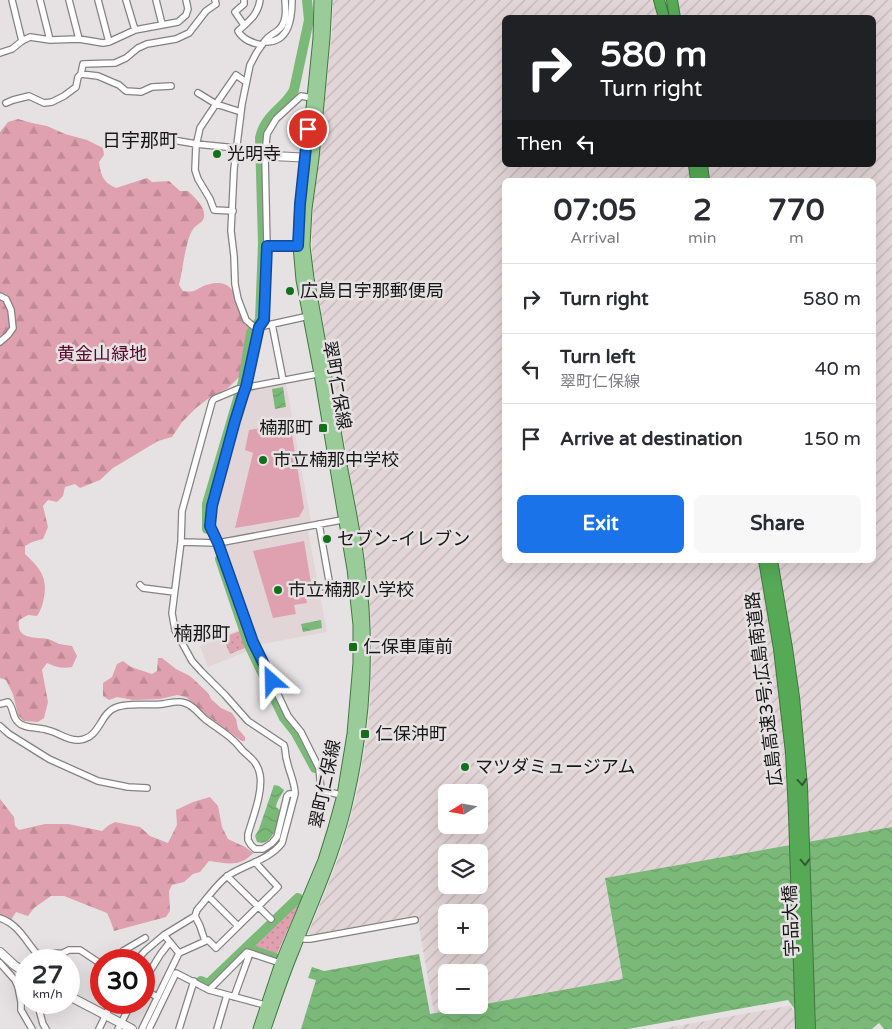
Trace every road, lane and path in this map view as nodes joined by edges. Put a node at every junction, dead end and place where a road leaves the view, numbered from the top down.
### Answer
1 (12, 0) edge
2 (40, 0) edge
3 (69, 0) edge
4 (98, 0) edge
5 (126, 0) edge
6 (156, 0) edge
7 (186, 0) edge
8 (215, 0) edge
9 (244, 0) edge
10 (260, 0) edge
11 (285, 0) edge
12 (292, 0) edge
13 (319, 0) edge
14 (327, 0) edge
15 (659, 0) edge
16 (664, 0) edge
17 (672, 0) edge
18 (676, 0) edge
19 (665, 15) edge
20 (666, 15) edge
21 (676, 15) edge
22 (677, 15) edge
23 (162, 24) junction
24 (244, 25) junction
25 (135, 30) junction
26 (78, 39) junction
27 (50, 40) junction
28 (22, 41) junction
29 (109, 42) junction
30 (263, 44) junction
31 (0, 53) edge
32 (82, 74) junction
33 (246, 82) junction
34 (171, 86) dead end
35 (198, 93) dead end
36 (312, 98) junction
37 (6, 104) dead end
38 (216, 104) junction
39 (241, 112) junction
40 (172, 138) dead end
41 (196, 144) junction
42 (236, 151) junction
43 (262, 155) junction
44 (310, 158) junction
45 (233, 211) junction
46 (267, 246) junction
47 (302, 246) junction
48 (0, 296) edge
49 (312, 315) junction
50 (272, 324) junction
51 (257, 327) junction
52 (0, 342) edge
53 (322, 373) junction
54 (283, 380) junction
55 (243, 388) junction
56 (348, 519) junction
57 (319, 524) junction
58 (181, 542) junction
59 (218, 543) junction
60 (765, 563) edge
61 (773, 563) edge
62 (140, 585) dead end
63 (354, 588) junction
64 (174, 592) junction
65 (331, 592) junction
66 (321, 594) dead end
67 (359, 702) junction
68 (0, 704) edge
69 (0, 726) edge
70 (147, 788) dead end
71 (295, 794) junction
72 (345, 796) junction
73 (799, 814) junction
74 (255, 862) junction
75 (227, 876) junction
76 (209, 897) junction
77 (259, 907) junction
78 (195, 916) junction
79 (0, 918) edge
80 (271, 919) dead end
81 (415, 920) dead end
82 (238, 926) junction
83 (164, 935) junction
84 (296, 936) junction
85 (144, 938) dead end
86 (205, 941) junction
87 (170, 942) junction
88 (33, 949) edge
89 (126, 949) edge
90 (147, 949) edge
91 (0, 952) edge
92 (179, 952) junction
93 (250, 953) junction
94 (0, 963) edge
95 (155, 963) edge
96 (280, 963) junction
97 (15, 966) edge
98 (194, 981) junction
99 (209, 990) junction
100 (227, 995) junction
101 (234, 997) junction
102 (157, 998) joint
103 (80, 1002) edge
104 (265, 1005) junction
105 (40, 1014) edge
106 (126, 1014) edge
107 (106, 1015) junction
108 (120, 1026) edge
109 (44, 1027) edge
110 (32, 1029) edge
111 (99, 1029) edge
112 (132, 1029) edge
113 (142, 1029) edge
114 (149, 1029) edge
115 (178, 1029) edge
116 (217, 1029) edge
117 (258, 1029) edge
118 (266, 1029) edge
119 (801, 1029) edge
120 (810, 1029) edge

1 - 28 street
2 - 27 street
3 - 26 street
4 - 29 street
5 - 25 street
6 - 23 street
7 - 23 street
8 - 32 street
9 - 24 street
10 - 24 street
11 - 30 street
12 - 30 street
13 - 36 main road, 翠町仁保線
14 - 44 main road, 翠町仁保線
15 - 19 highway
16 - 20 highway
17 - 21 highway
18 - 22 highway
23 - 25 street
24 - 30 street
25 - 29 street
26 - 27 street
26 - 29 street
27 - 28 street
28 - 31 street
30 - 33 street
32 - 34 street
32 - 37 street
33 - 38 street
33 - 39 street
35 - 38 street
36 - 43 street
36 - 44 main road, 翠町仁保線
38 - 39 street
38 - 41 street
39 - 42 street
40 - 41 street
41 - 42 street
41 - 45 street
42 - 43 street
42 - 45 street
43 - 44 street
43 - 46 street
44 - 47 main road, 翠町仁保線
45 - 51 street
46 - 47 street
46 - 51 street
47 - 49 main road, 翠町仁保線
48 - 52 street
49 - 50 street
49 - 53 main road, 翠町仁保線
50 - 51 street
50 - 54 street
51 - 55 street
53 - 54 street
53 - 56 main road, 翠町仁保線
54 - 55 street
55 - 58 street
55 - 59 street
56 - 57 street
56 - 63 main road, 翠町仁保線
56 - 67 main road, 翠町仁保線
57 - 59 street
57 - 65 street
58 - 59 street
58 - 64 street
59 - 72 street
60 - 73 highway, 広島高速3号;広島南道路
61 -> 73 highway, 広島高速3号;広島南道路
62 - 64 street
63 - 65 street
63 - 67 main road, 翠町仁保線
64 - 71 street
65 - 66 street
67 - 72 main road, 翠町仁保線
68 - 71 street
69 - 70 street
71 - 74 street
72 - 84 main road, 翠町仁保線
73 - 119 highway, 宇品大橋
73 -> 120 highway, 宇品大橋
74 - 75 street
74 - 77 street
75 - 76 street
75 - 77 street
76 - 78 street
76 - 82 street
77 - 80 street
77 - 82 street
78 - 83 street
78 - 86 street
79 - 88 street
81 - 84 street
82 - 86 street
83 - 87 street
83 - 90 street
84 - 96 main road, 翠町仁保線
84 - 118 main road, 翠町仁保線
85 - 89 street
86 - 92 street
87 - 92 street
87 - 95 street
91 - 97 street
92 - 102 street
93 - 96 street
93 - 99 street
93 - 101 street
94 - 110 street
96 - 104 main road, 翠町仁保線
98 - 99 street
98 - 114 street
98 - 115 street
99 - 100 street
100 - 101 street
100 - 116 street
101 - 104 street
102 - 113 street
103 - 107 street
104 - 117 main road, 翠町仁保線
105 - 109 street
106 - 108 street
107 - 108 street
107 - 111 street
108 - 112 street
109 - 110 street

